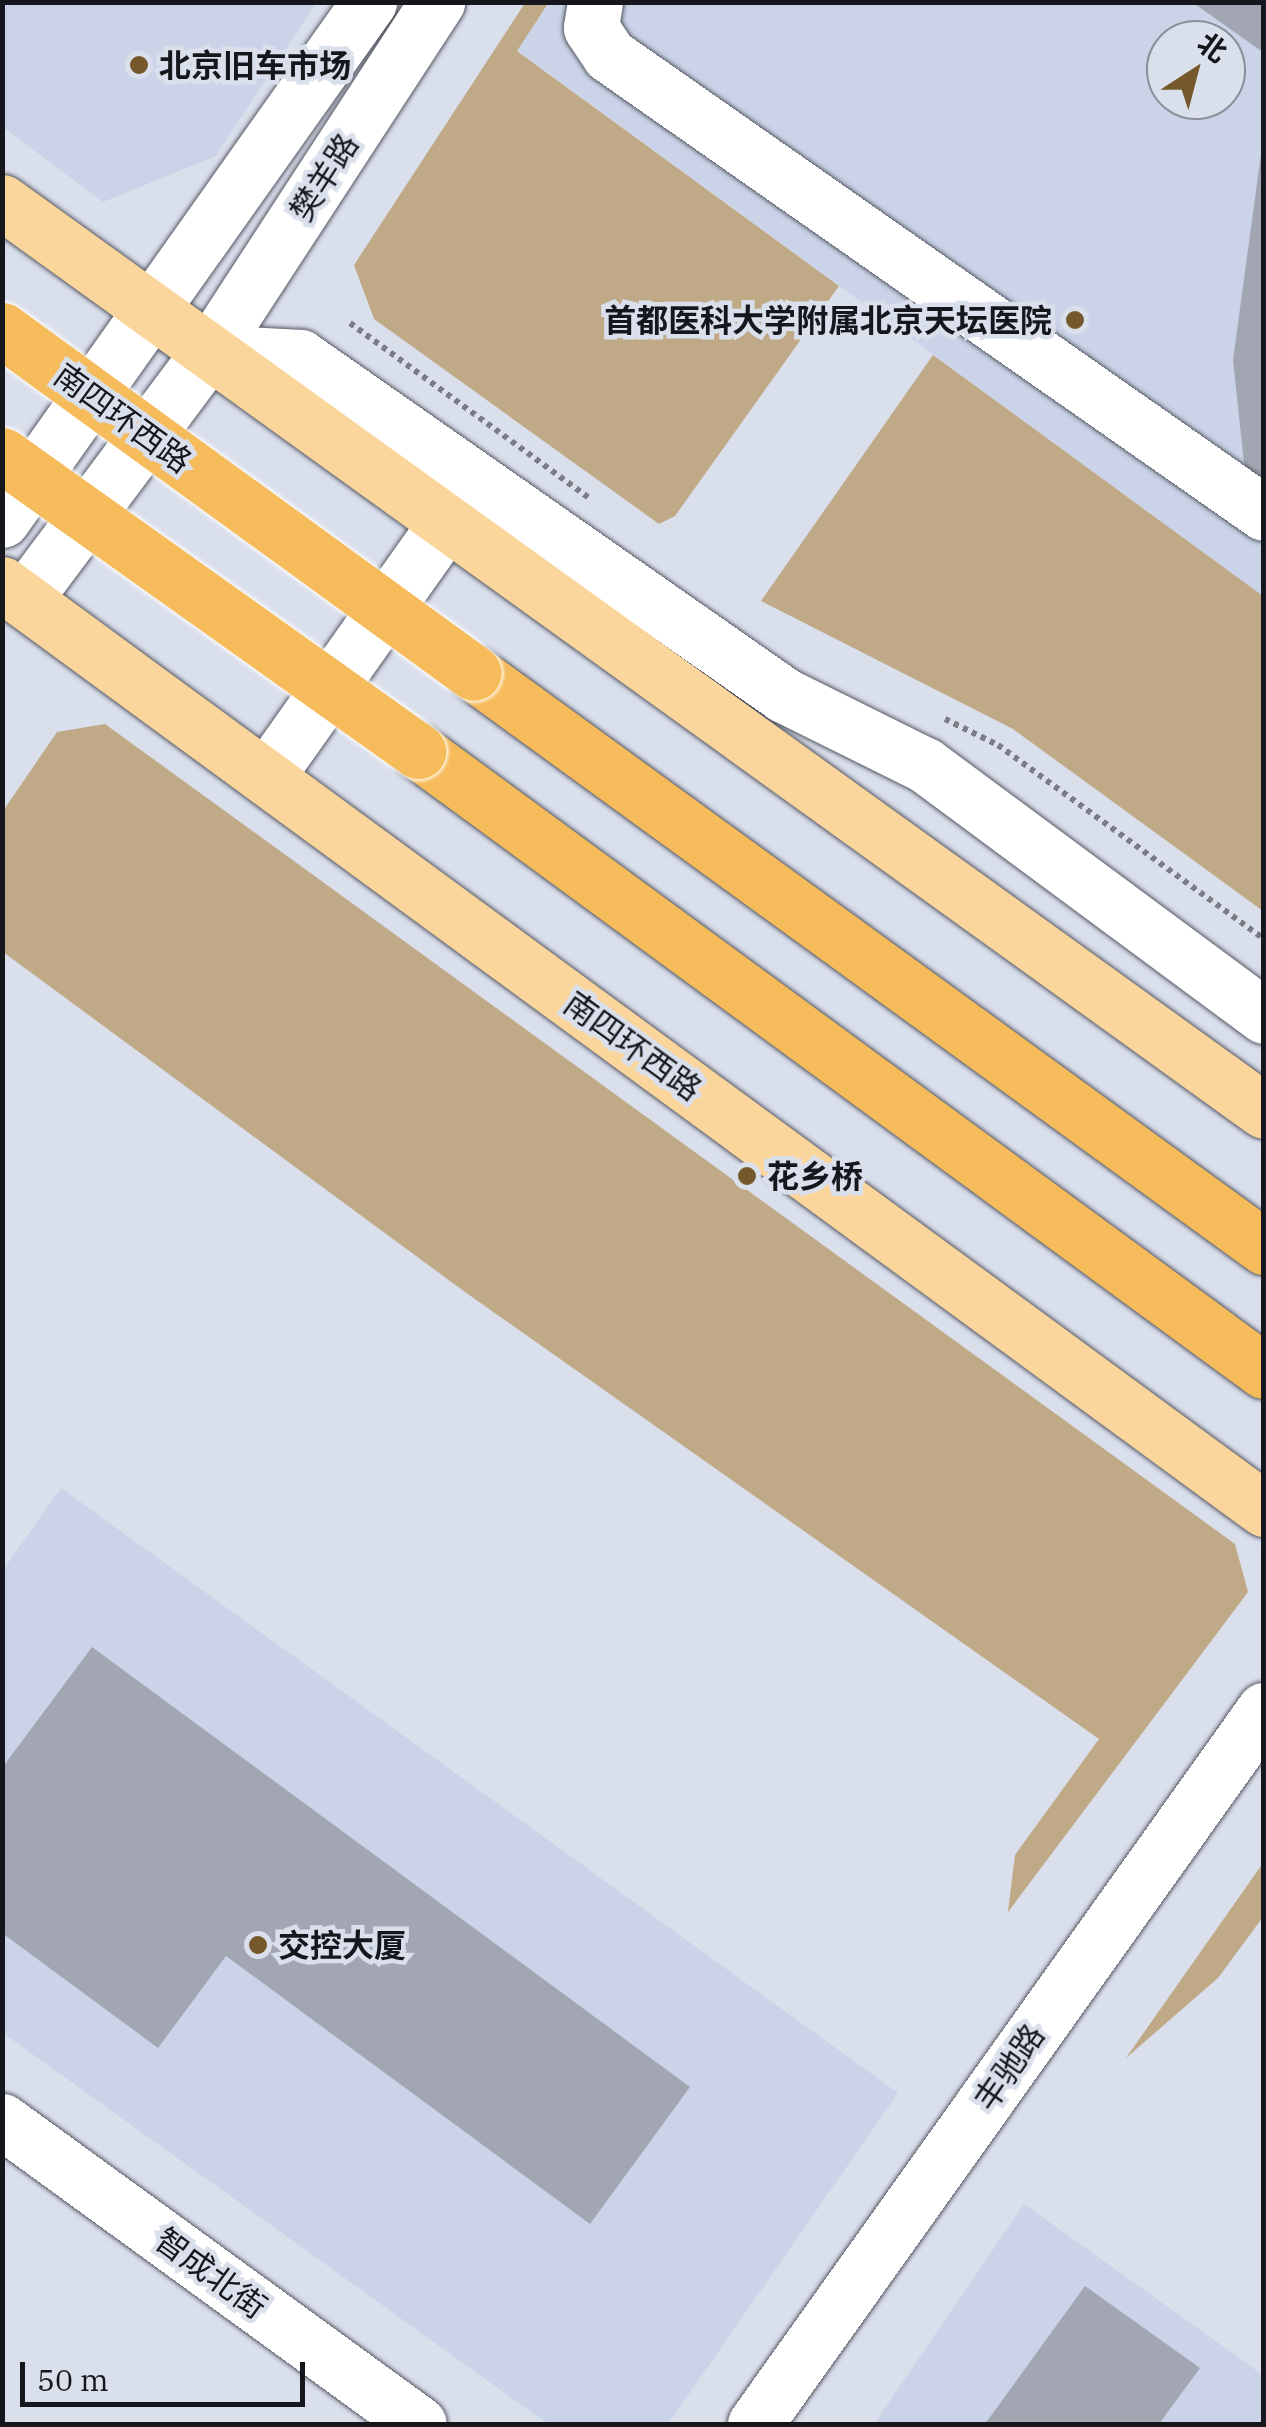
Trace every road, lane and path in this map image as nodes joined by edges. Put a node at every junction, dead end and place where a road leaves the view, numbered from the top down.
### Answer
1 (370, 2) edge
2 (438, 2) edge
3 (596, 2) edge
4 (2, 202) edge
5 (152, 310) junction
6 (350, 324) dead end
7 (2, 330) edge
8 (209, 352) junction
9 (2, 455) edge
10 (606, 510) dead end
11 (1264, 513) edge
12 (2, 520) edge
13 (445, 524) junction
14 (10, 604) edge
15 (928, 712) dead end
16 (266, 777) junction
17 (1264, 938) edge
18 (1264, 1016) edge
19 (1264, 1111) edge
20 (1264, 1247) edge
21 (1264, 1371) edge
22 (1264, 1509) edge
23 (1264, 1710) edge
24 (2, 2121) edge
25 (418, 2424) edge
26 (755, 2424) edge

1 - 5 street, 樊羊路
2 - 8 street, 樊羊路
3 - 11 street
4 - 5 main road
5 - 8 main road
5 - 12 street, 樊羊路
6 - 10 path
7 - 20 highway, 南四环西路, bridge
8 - 13 main road
8 - 14 street, 樊羊路
8 - 18 street
9 - 21 highway, bridge
13 - 16 street
13 - 19 main road
14 - 16 main road, 南四环西路
15 - 17 path
16 - 22 main road, 南四环西路
23 - 26 street, 丰驰路
24 - 25 street, 智成北街

